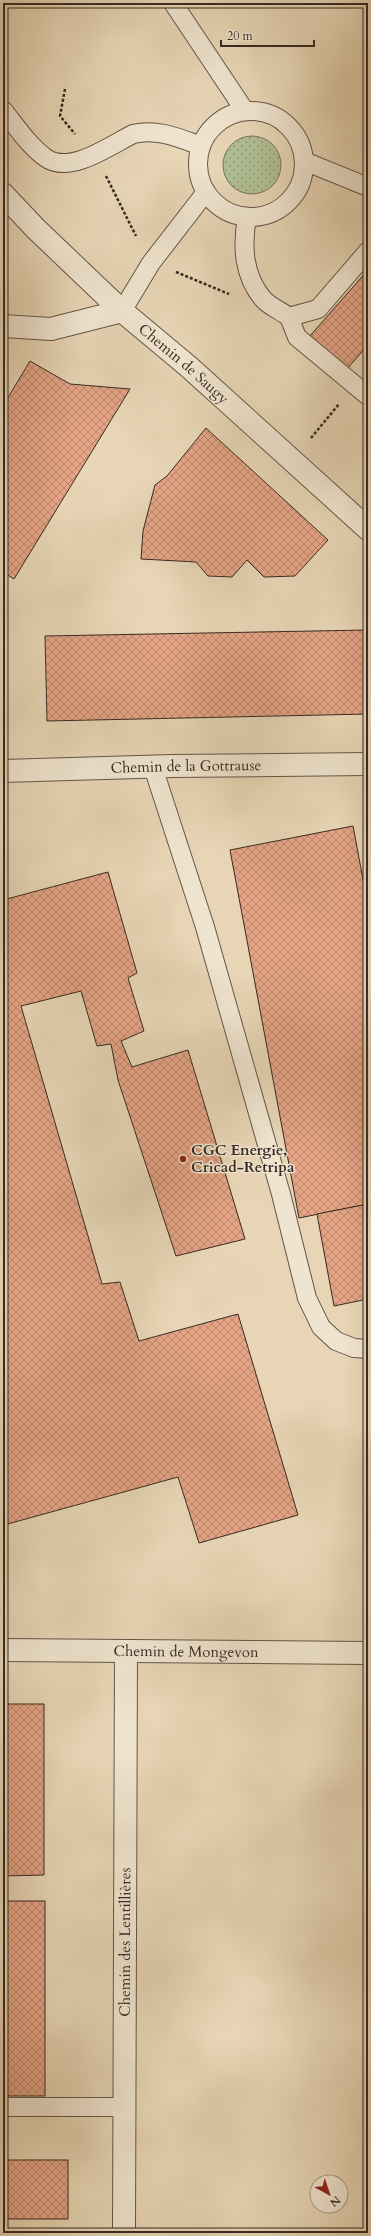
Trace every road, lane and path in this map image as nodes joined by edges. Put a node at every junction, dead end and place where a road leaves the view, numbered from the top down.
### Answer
1 (173, 3) edge
2 (65, 90) dead end
3 (3, 110) edge
4 (245, 111) junction
5 (77, 137) dead end
6 (201, 146) junction
7 (304, 161) junction
8 (105, 174) dead end
9 (368, 187) edge
10 (206, 192) junction
11 (3, 194) edge
12 (246, 217) junction
13 (136, 236) dead end
14 (368, 251) edge
15 (176, 272) dead end
16 (264, 300) junction
17 (122, 311) junction
18 (289, 317) junction
19 (3, 326) edge
20 (362, 391) edge
21 (311, 438) dead end
22 (368, 529) edge
23 (368, 764) edge
24 (153, 767) junction
25 (3, 771) edge
26 (368, 1349) edge
27 (3, 1650) edge
28 (126, 1651) junction
29 (368, 1653) edge
30 (3, 2107) edge
31 (124, 2107) junction
32 (124, 2233) edge

1 - 4 lane
2 - 5 path
3 - 6 lane
4 - 6 lane
4 - 7 lane
6 - 10 lane
7 - 9 lane
7 - 12 lane
8 - 13 path
10 - 12 lane
10 - 17 lane
11 - 17 street, Chemin de Saugy
12 - 16 lane
14 - 18 lane
15 - 16 path
16 - 18 lane
17 - 19 street
17 - 22 street, Chemin de Saugy
18 - 20 lane
20 - 21 path
23 - 24 street, Chemin de la Gottrause
24 - 25 street, Chemin de la Gottrause
24 - 26 lane
27 - 28 street, Chemin de Mongevon
28 - 29 street, Chemin de Mongevon
28 - 31 street, Chemin des Lentillières
30 - 31 lane
31 - 32 street, Chemin des Lentillières

